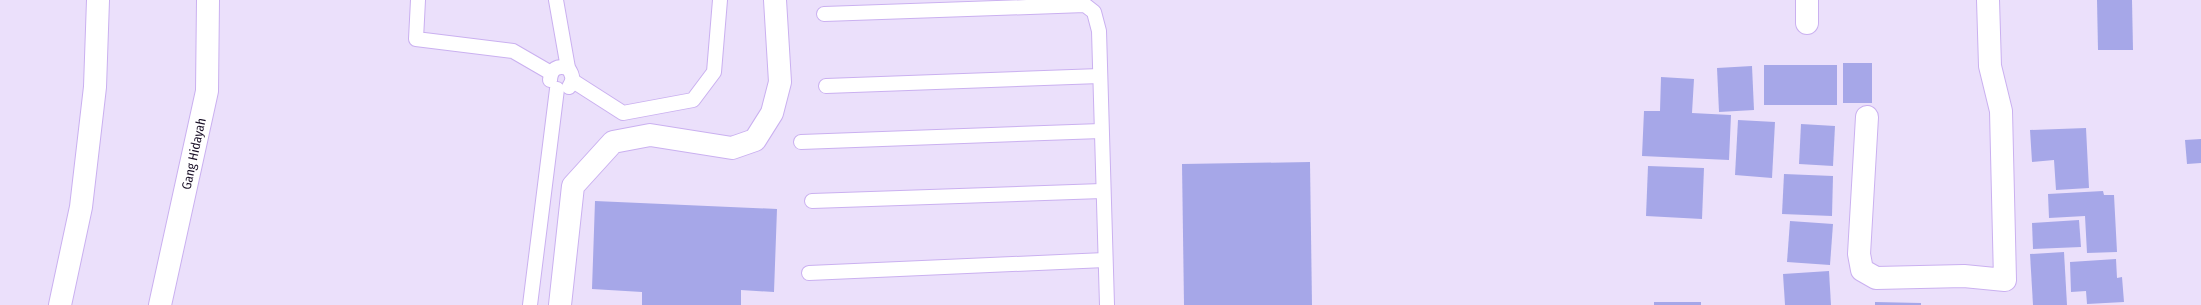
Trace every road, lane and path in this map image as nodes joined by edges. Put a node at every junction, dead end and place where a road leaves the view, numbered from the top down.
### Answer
1 (98, 0) edge
2 (208, 0) edge
3 (418, 0) edge
4 (556, 0) edge
5 (720, 0) edge
6 (775, 0) edge
7 (1807, 0) edge
8 (1988, 0) edge
9 (824, 14) dead end
10 (1807, 24) dead end
11 (551, 73) junction
12 (570, 74) junction
13 (1100, 76) junction
14 (826, 86) dead end
15 (558, 90) junction
16 (1867, 118) dead end
17 (1101, 130) junction
18 (801, 142) dead end
19 (1102, 191) junction
20 (812, 201) dead end
21 (1106, 260) junction
22 (809, 273) dead end
23 (60, 305) edge
24 (160, 305) edge
25 (530, 305) edge
26 (560, 305) edge
27 (1107, 305) edge

1 - 23 street
2 - 24 street, Gang Hidayah
3 - 11 lane
4 - 12 lane
5 - 12 lane
6 - 26 street
7 - 10 street
8 - 16 street
9 - 13 lane
11 - 12 lane
11 - 15 lane
12 - 15 lane
13 - 14 lane
13 - 17 lane
15 - 25 lane
17 - 18 lane
17 - 19 lane
19 - 20 lane
19 - 21 lane
21 - 22 lane
21 - 27 lane

